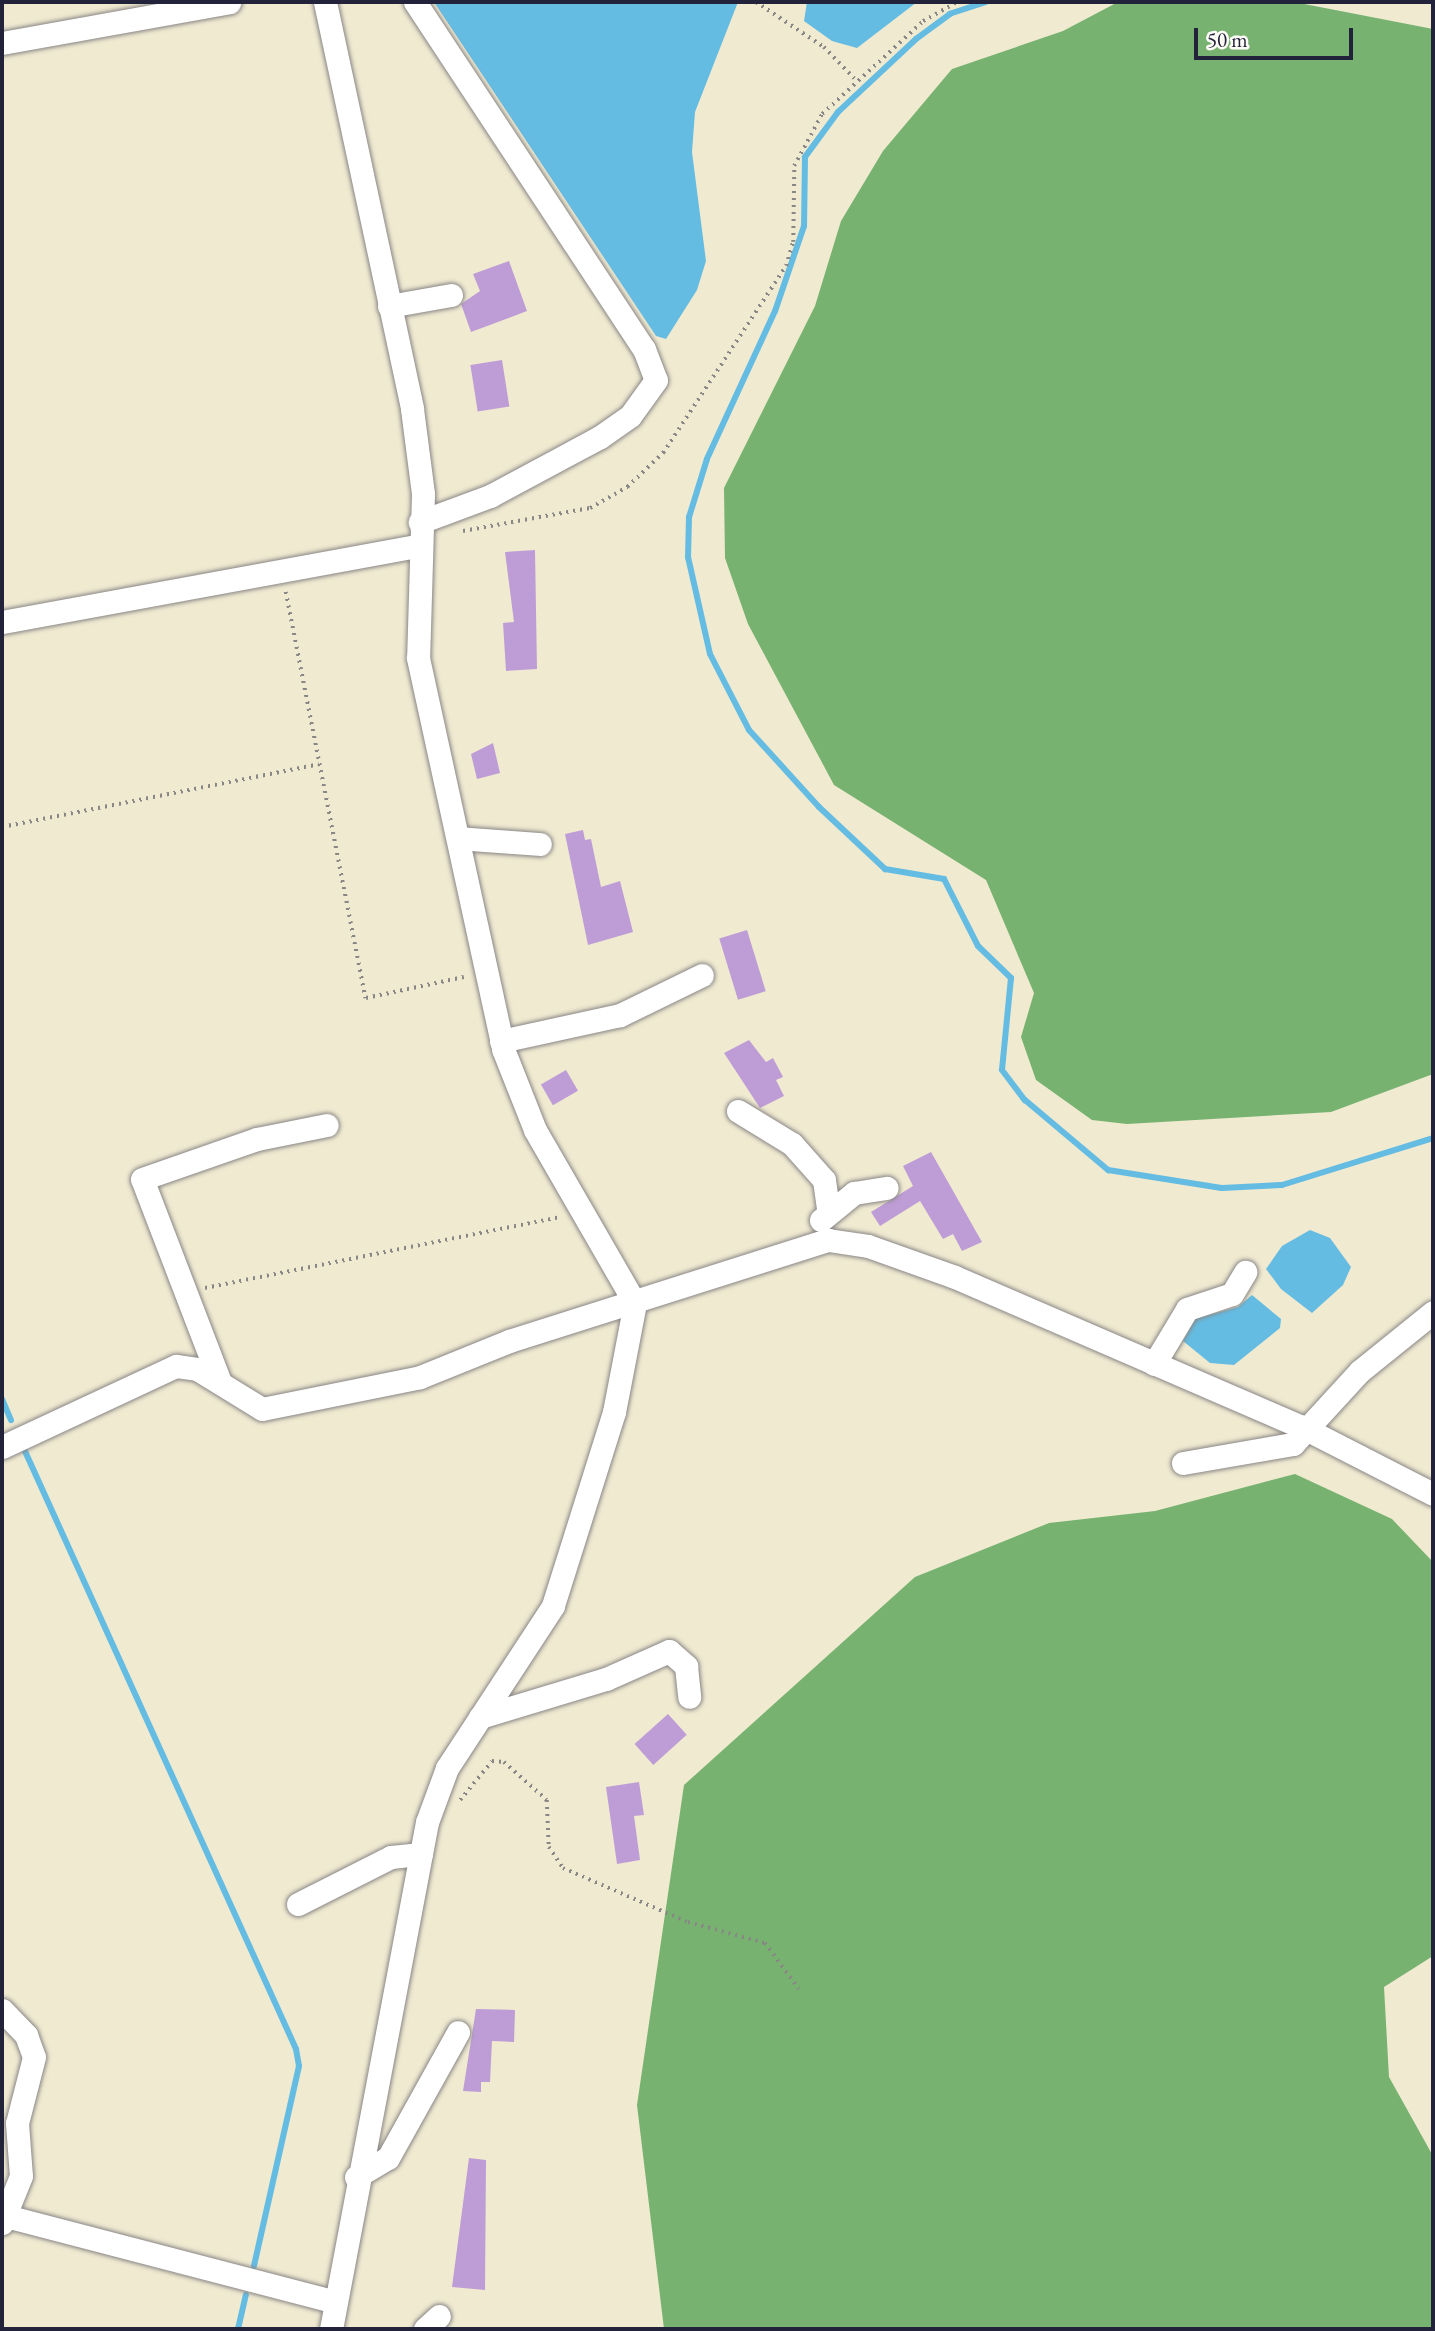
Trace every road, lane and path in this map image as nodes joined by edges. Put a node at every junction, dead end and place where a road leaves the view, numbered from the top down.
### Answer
1 (229, 2) edge
2 (325, 2) edge
3 (415, 2) edge
4 (756, 2) edge
5 (957, 2) edge
6 (2, 43) edge
7 (856, 80) junction
8 (451, 295) dead end
9 (389, 306) junction
10 (420, 522) junction
11 (457, 533) dead end
12 (418, 546) junction
13 (281, 570) junction
14 (2, 622) edge
15 (320, 764) junction
16 (2, 827) edge
17 (458, 838) junction
18 (540, 844) dead end
19 (487, 972) junction
20 (702, 975) dead end
21 (501, 1041) junction
22 (738, 1111) dead end
23 (327, 1125) dead end
24 (887, 1188) dead end
25 (828, 1210) junction
26 (584, 1212) junction
27 (820, 1241) junction
28 (1245, 1272) dead end
29 (186, 1292) junction
30 (635, 1303) junction
31 (1433, 1312) edge
32 (1154, 1364) junction
33 (220, 1382) junction
34 (1305, 1429) junction
35 (2, 1447) edge
36 (1183, 1463) dead end
37 (1433, 1494) edge
38 (689, 1697) dead end
39 (481, 1717) junction
40 (455, 1806) dead end
41 (421, 1854) junction
42 (298, 1904) dead end
43 (800, 1989) dead end
44 (2, 2010) edge
45 (458, 2032) dead end
46 (356, 2177) junction
47 (4, 2219) edge
48 (335, 2302) junction
49 (331, 2329) edge

1 - 6 street
2 - 9 street
3 - 10 street
4 - 7 path
5 - 7 path
7 - 11 path
8 - 9 street
9 - 10 street
10 - 12 street
12 - 13 street
12 - 17 street
13 - 14 street
13 - 15 path
15 - 16 path
15 - 19 path
17 - 18 street
17 - 19 street
19 - 21 street
20 - 21 street
21 - 26 street
22 - 25 street
23 - 29 street
24 - 25 street
25 - 27 street
26 - 29 path
26 - 30 street
27 - 30 street
27 - 32 street
28 - 32 street
29 - 33 street
30 - 33 street
30 - 39 street
31 - 34 street
32 - 34 street
33 - 35 street
34 - 36 street
34 - 37 street
38 - 39 street
39 - 41 street
40 - 43 path
41 - 42 street
41 - 46 street
44 - 47 street
45 - 46 street
46 - 48 street
47 - 48 street
48 - 49 street

